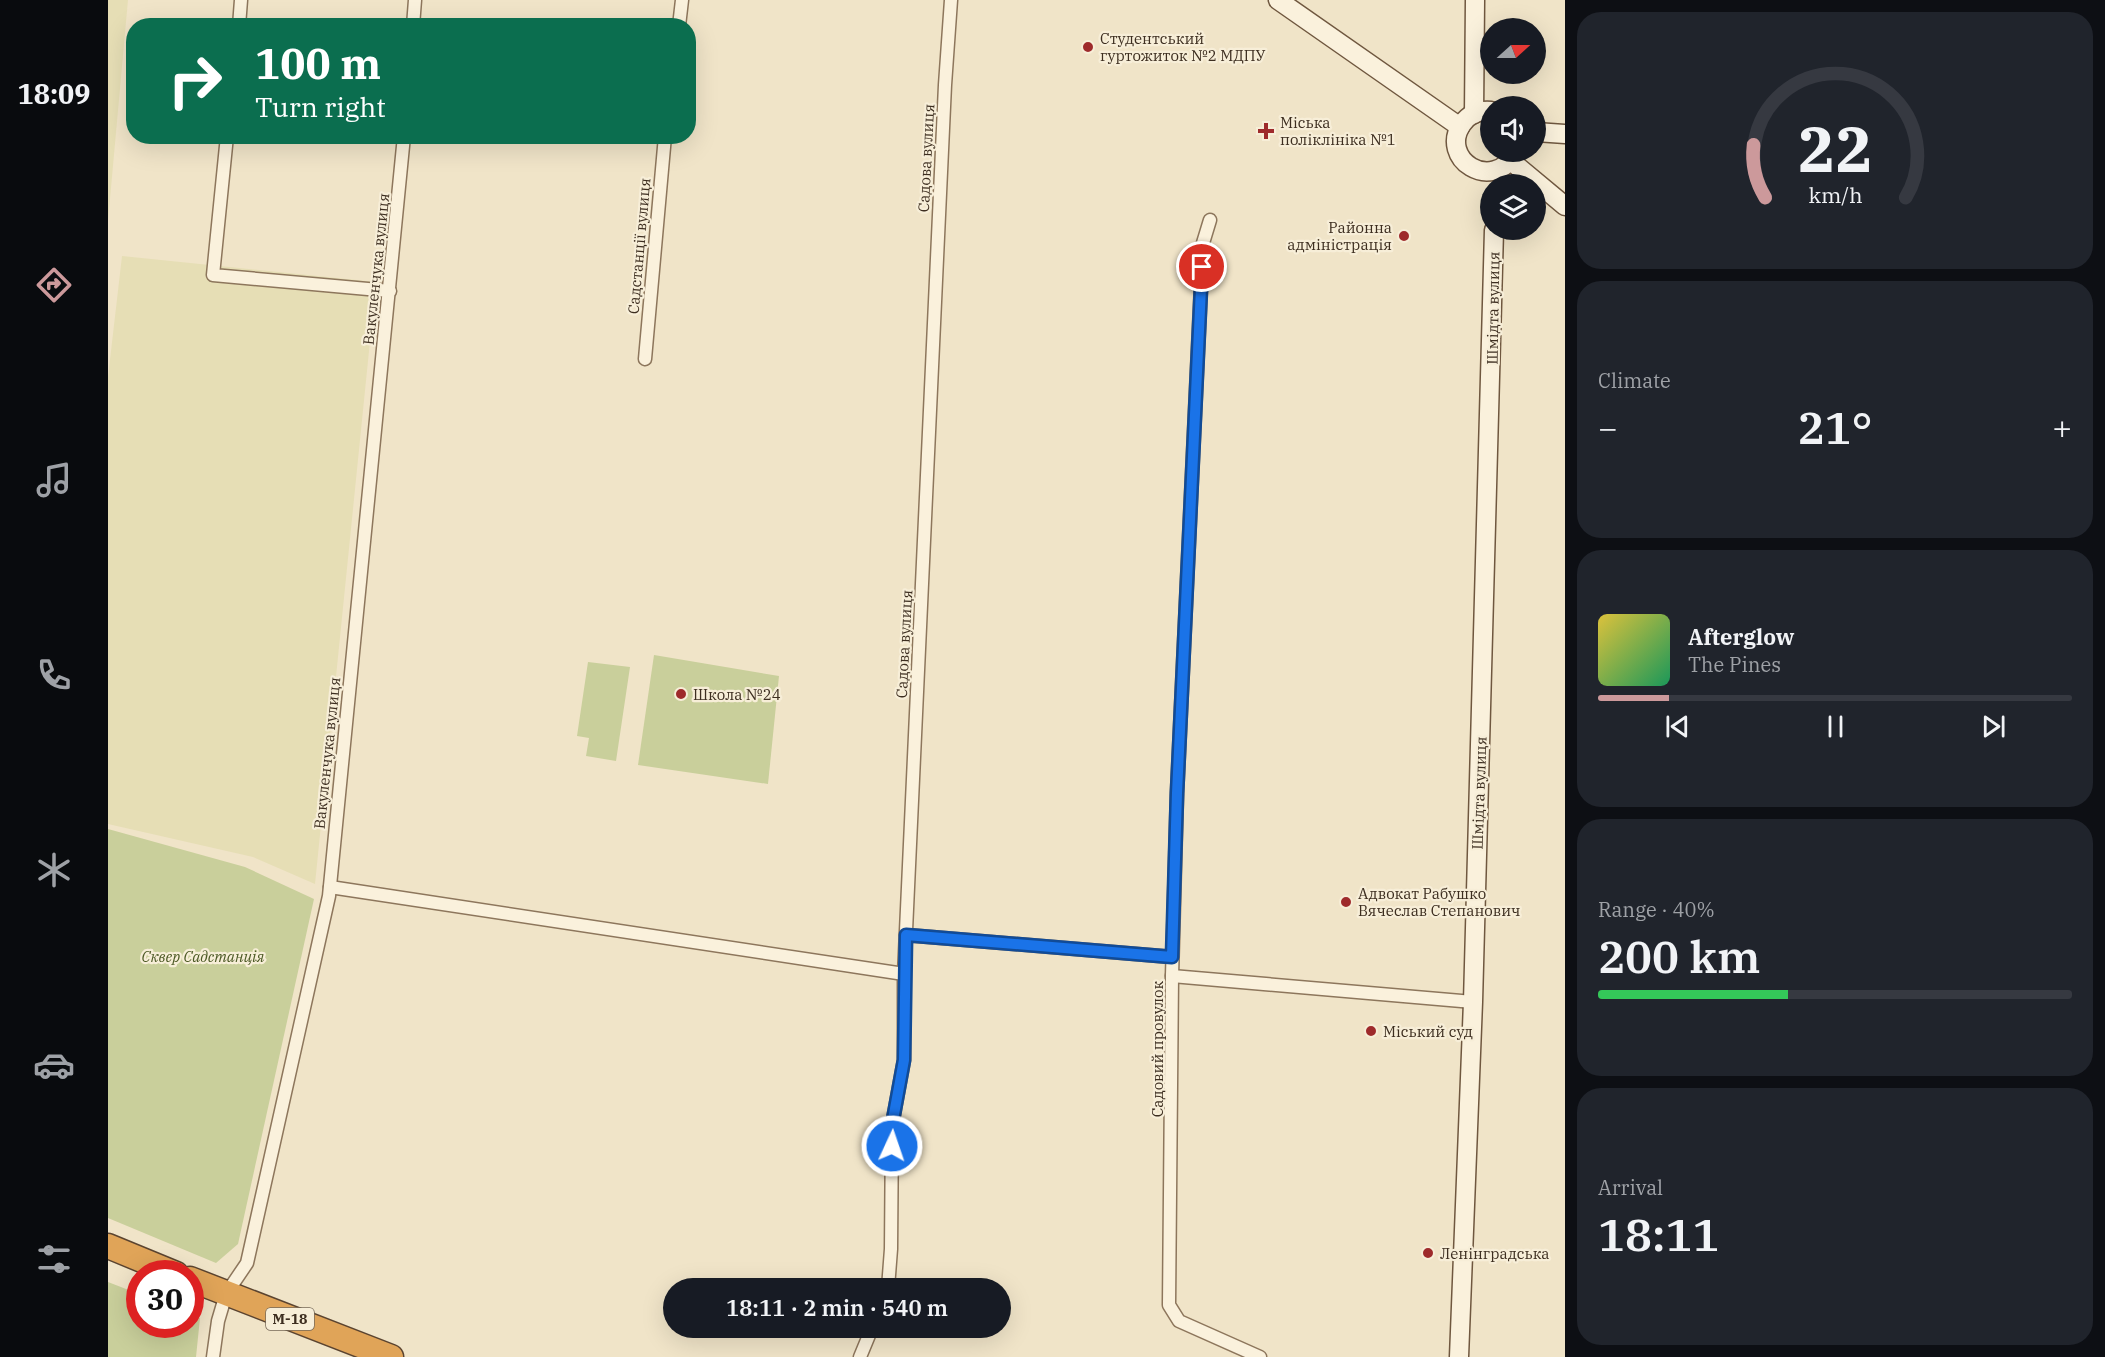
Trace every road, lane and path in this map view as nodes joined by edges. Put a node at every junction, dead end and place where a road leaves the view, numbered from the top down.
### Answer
1 (241, 0) edge
2 (415, 0) edge
3 (682, 0) edge
4 (951, 0) edge
5 (1278, 0) edge
6 (1474, 0) edge
7 (240, 18) edge
8 (414, 18) edge
9 (680, 18) edge
10 (1481, 96) edge
11 (1480, 113) edge
12 (1460, 127) junction
13 (1546, 133) edge
14 (1565, 134) edge
15 (226, 144) edge
16 (403, 144) edge
17 (664, 144) edge
18 (1508, 162) edge
19 (1519, 162) edge
20 (1485, 174) edge
21 (1497, 174) edge
22 (1565, 206) edge
23 (1210, 220) dead end
24 (1494, 240) edge
25 (390, 291) junction
26 (645, 359) dead end
27 (330, 887) junction
28 (906, 935) junction
29 (1172, 957) junction
30 (904, 974) junction
31 (1172, 975) junction
32 (1473, 1002) junction
33 (108, 1246) edge
34 (142, 1260) edge
35 (889, 1278) edge
36 (204, 1285) edge
37 (226, 1294) junction
38 (868, 1338) edge
39 (213, 1357) edge
40 (391, 1357) edge
41 (860, 1357) edge
42 (1260, 1357) edge
43 (1459, 1357) edge

1 - 7 street
2 - 8 street
3 - 9 street
4 - 28 street, Садова вулиця
5 - 12 street
6 - 10 street
11 - 12 street
12 - 20 street
13 - 14 street
15 - 25 street
16 - 25 street, Вакуленчука вулиця
17 - 26 street, Садстанції вулиця
18 - 21 street
19 - 22 street
23 - 29 street, Садовий провулок
24 - 32 street, Шмідта вулиця
25 - 27 street, Вакуленчука вулиця
27 - 30 street
27 - 37 street, Вакуленчука вулиця
28 - 29 street
28 - 30 street, Садова вулиця
29 - 31 street, Садовий провулок
30 - 35 street, Садова вулиця
31 - 32 street
31 - 42 street, Садовий провулок
32 - 43 street, Шмідта вулиця
33 - 34 highway
36 - 37 highway, М-18
37 - 39 street, Вакуленчука вулиця
37 - 40 highway, М-18
38 - 41 street

